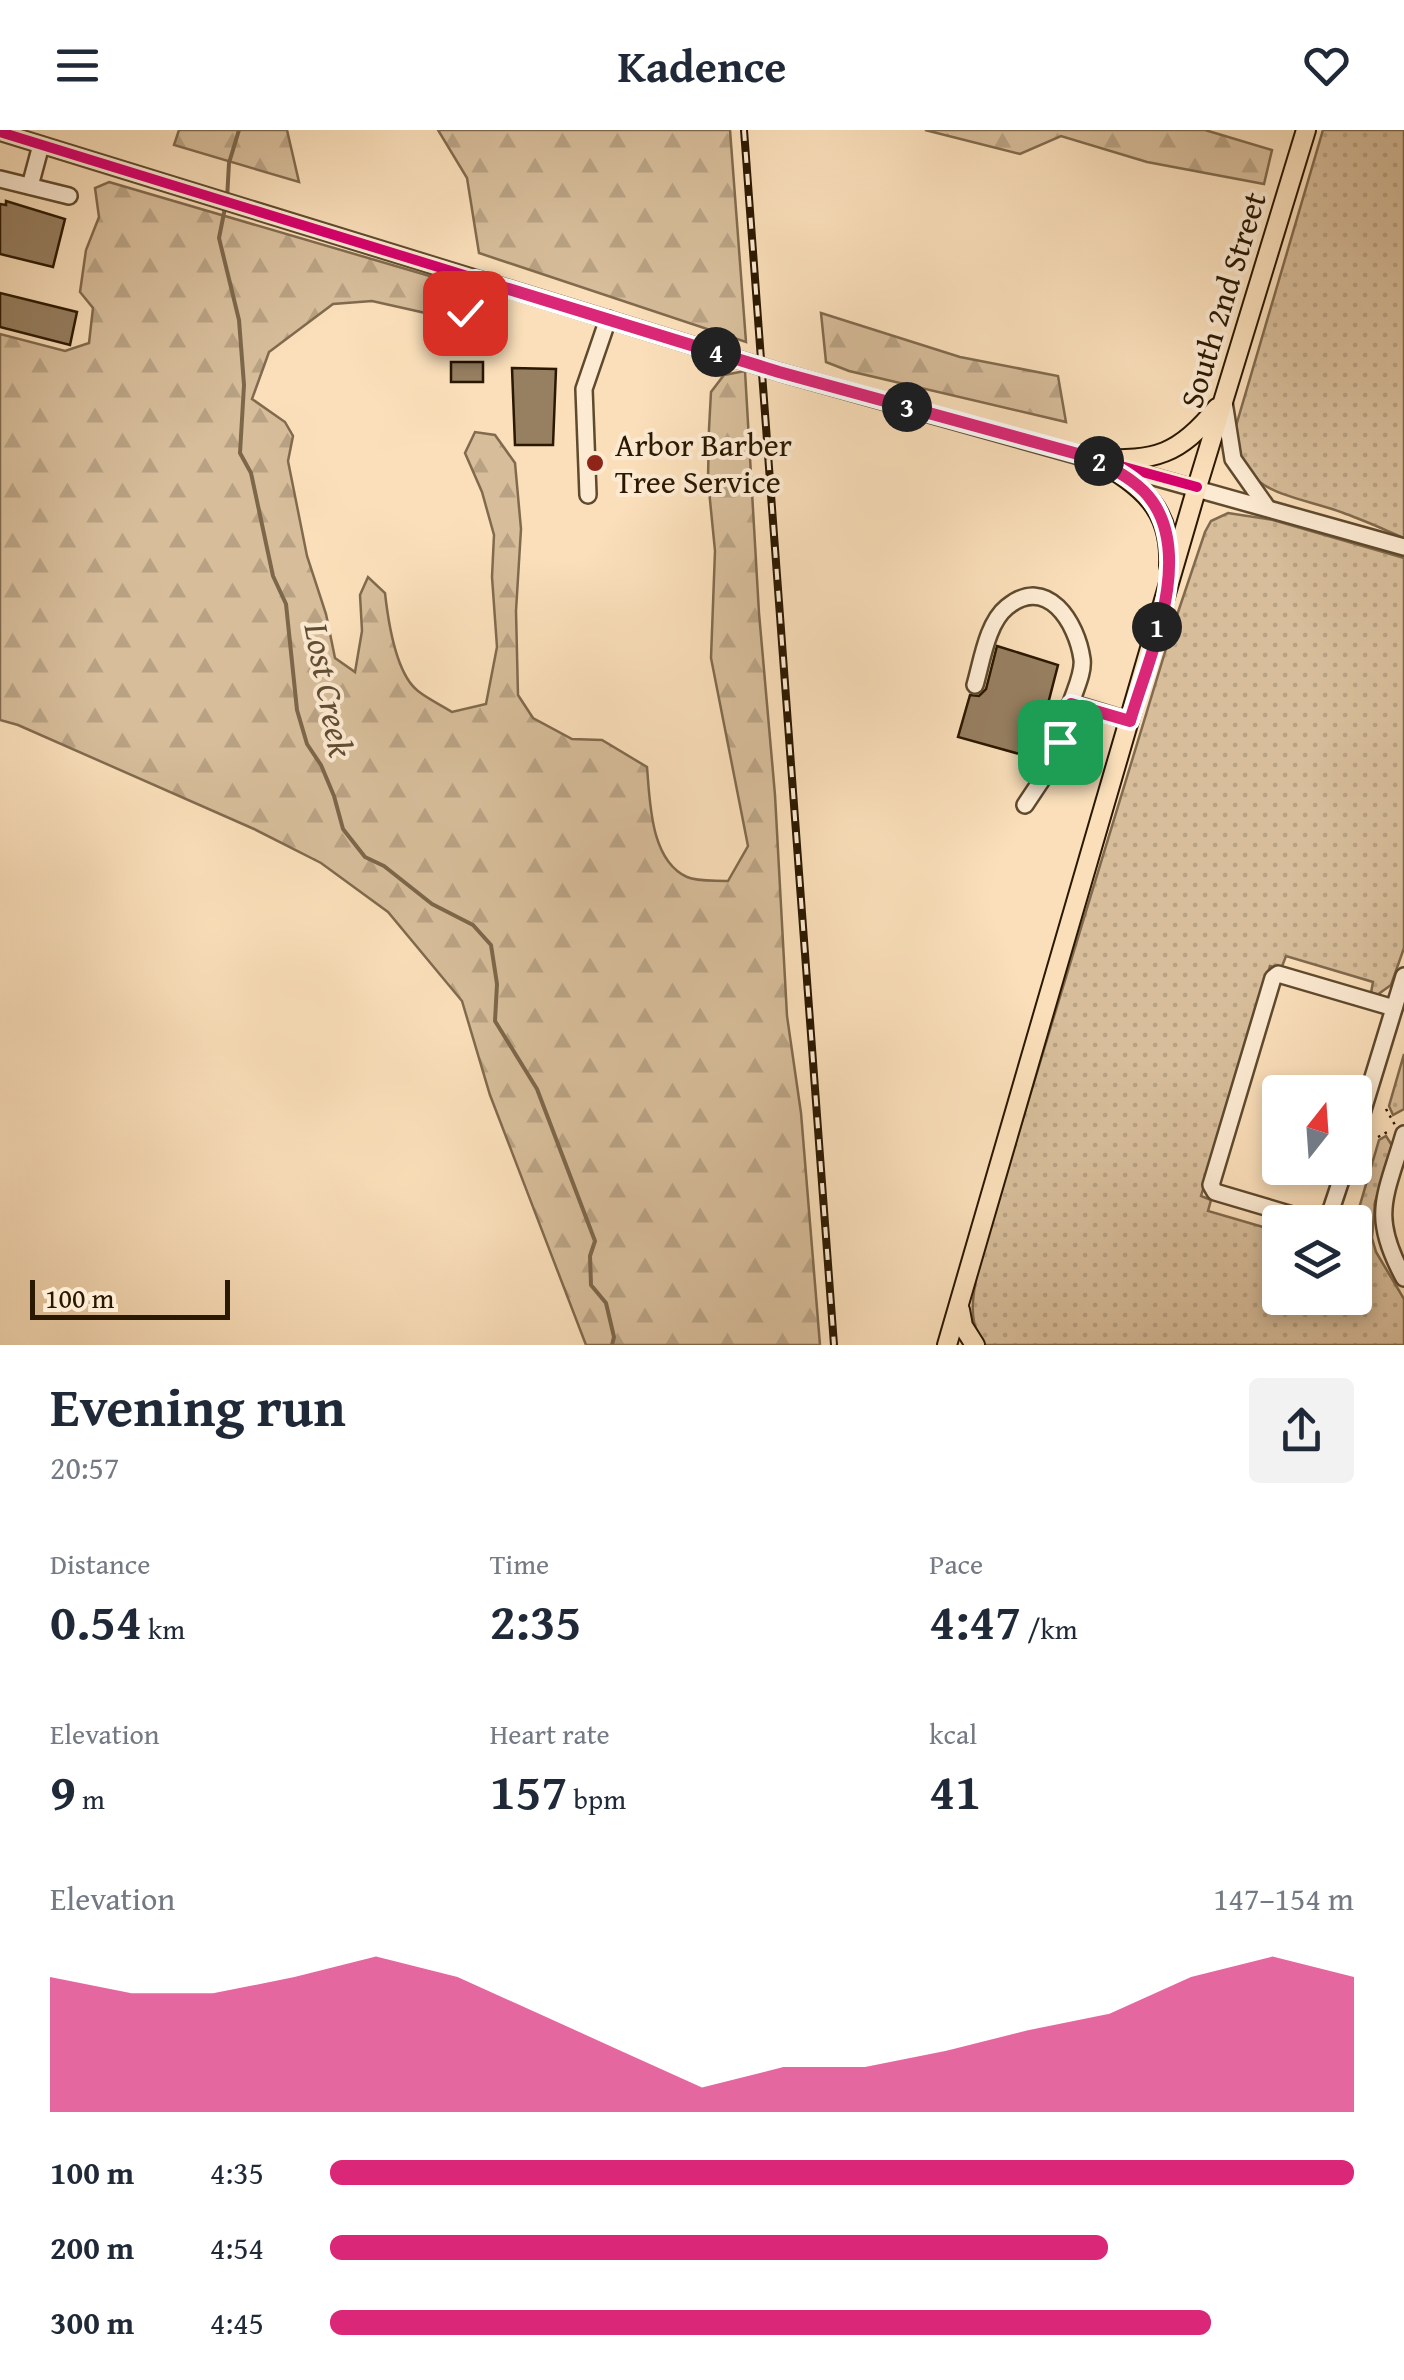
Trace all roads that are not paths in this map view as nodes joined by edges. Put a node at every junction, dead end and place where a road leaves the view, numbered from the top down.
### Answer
1 (1306, 130) edge
2 (0, 132) edge
3 (42, 145) junction
4 (0, 179) edge
5 (30, 186) junction
6 (69, 196) dead end
7 (476, 279) junction
8 (608, 319) junction
9 (464, 346) dead end
10 (1223, 400) junction
11 (1096, 459) junction
12 (1197, 487) junction
13 (588, 494) dead end
14 (1266, 506) junction
15 (1404, 548) edge
16 (1168, 590) junction
17 (975, 685) dead end
18 (1071, 704) junction
19 (1130, 721) junction
20 (1025, 806) dead end
21 (1403, 981) edge
22 (1394, 1008) junction
23 (1372, 1080) edge
24 (1400, 1130) edge
25 (1262, 1206) edge
26 (1404, 1278) edge
27 (959, 1305) junction
28 (948, 1345) edge
29 (975, 1345) edge

1 - 10 main road, South 2nd Street
2 - 3 street
3 - 5 street
3 - 7 street
4 - 5 street
5 - 6 street
7 - 8 street
7 - 9 street
8 - 11 street
8 - 13 street
10 - 11 main road
10 - 12 main road, South 2nd Street
10 - 14 street
11 - 12 street
11 - 16 main road
12 - 14 street
12 - 16 main road, South 2nd Street
14 - 15 street
16 - 19 main road, South 2nd Street
17 - 18 street
18 - 19 street
18 - 20 street
19 - 27 main road, South 2nd Street
21 - 22 street
22 - 23 street
22 - 25 street
24 - 26 street
27 - 28 main road, South 2nd Street
27 - 29 main road

